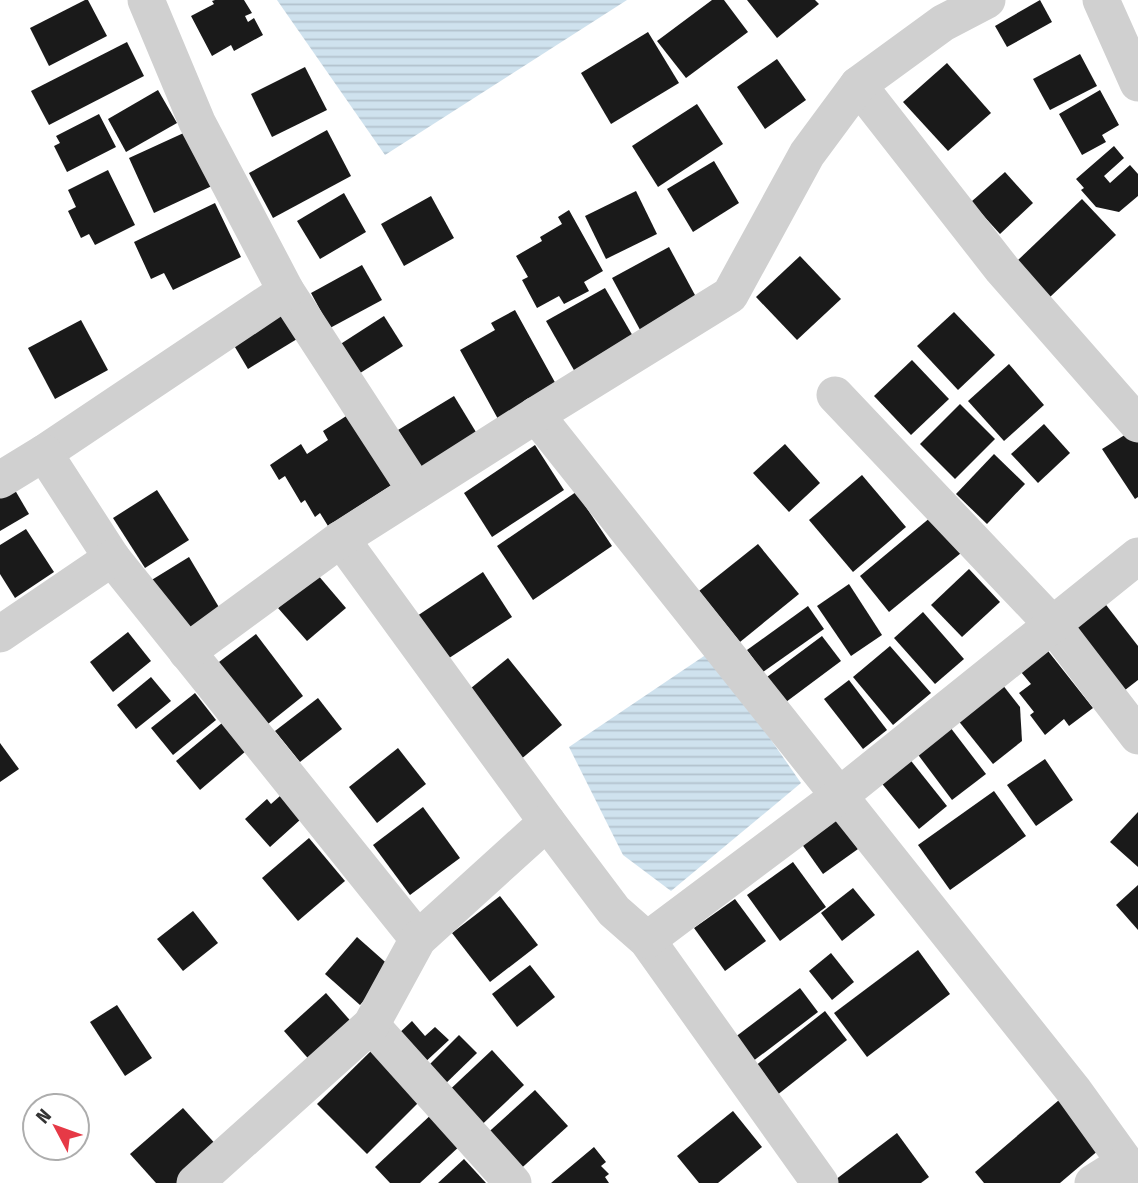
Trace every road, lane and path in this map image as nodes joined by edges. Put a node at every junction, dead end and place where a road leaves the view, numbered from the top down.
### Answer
1 (146, 0) edge
2 (987, 0) edge
3 (1101, 0) edge
4 (1138, 83) edge
5 (858, 85) junction
6 (286, 291) junction
7 (835, 395) dead end
8 (536, 415) junction
9 (1138, 424) edge
10 (44, 453) junction
11 (0, 480) edge
12 (416, 491) junction
13 (341, 540) junction
14 (1138, 556) edge
15 (112, 558) junction
16 (1053, 625) junction
17 (0, 634) edge
18 (187, 652) junction
19 (1138, 736) edge
20 (839, 796) junction
21 (547, 822) junction
22 (418, 939) junction
23 (647, 940) junction
24 (372, 1025) junction
25 (1132, 1171) edge
26 (195, 1183) edge
27 (513, 1183) edge
28 (820, 1183) edge
29 (1093, 1183) edge

1 - 6 street
2 - 5 street
3 - 4 street
5 - 8 street
5 - 9 street
6 - 10 street
6 - 12 street
7 - 16 street
8 - 12 street
8 - 20 street
10 - 11 street
10 - 15 street
12 - 13 street
13 - 18 street
13 - 21 street
14 - 16 street
15 - 17 street
15 - 18 street
16 - 19 street
16 - 20 street
18 - 22 street
20 - 23 street
20 - 25 street
21 - 22 street
21 - 23 street
22 - 24 street
23 - 28 street
24 - 26 street
24 - 27 street
25 - 29 street

